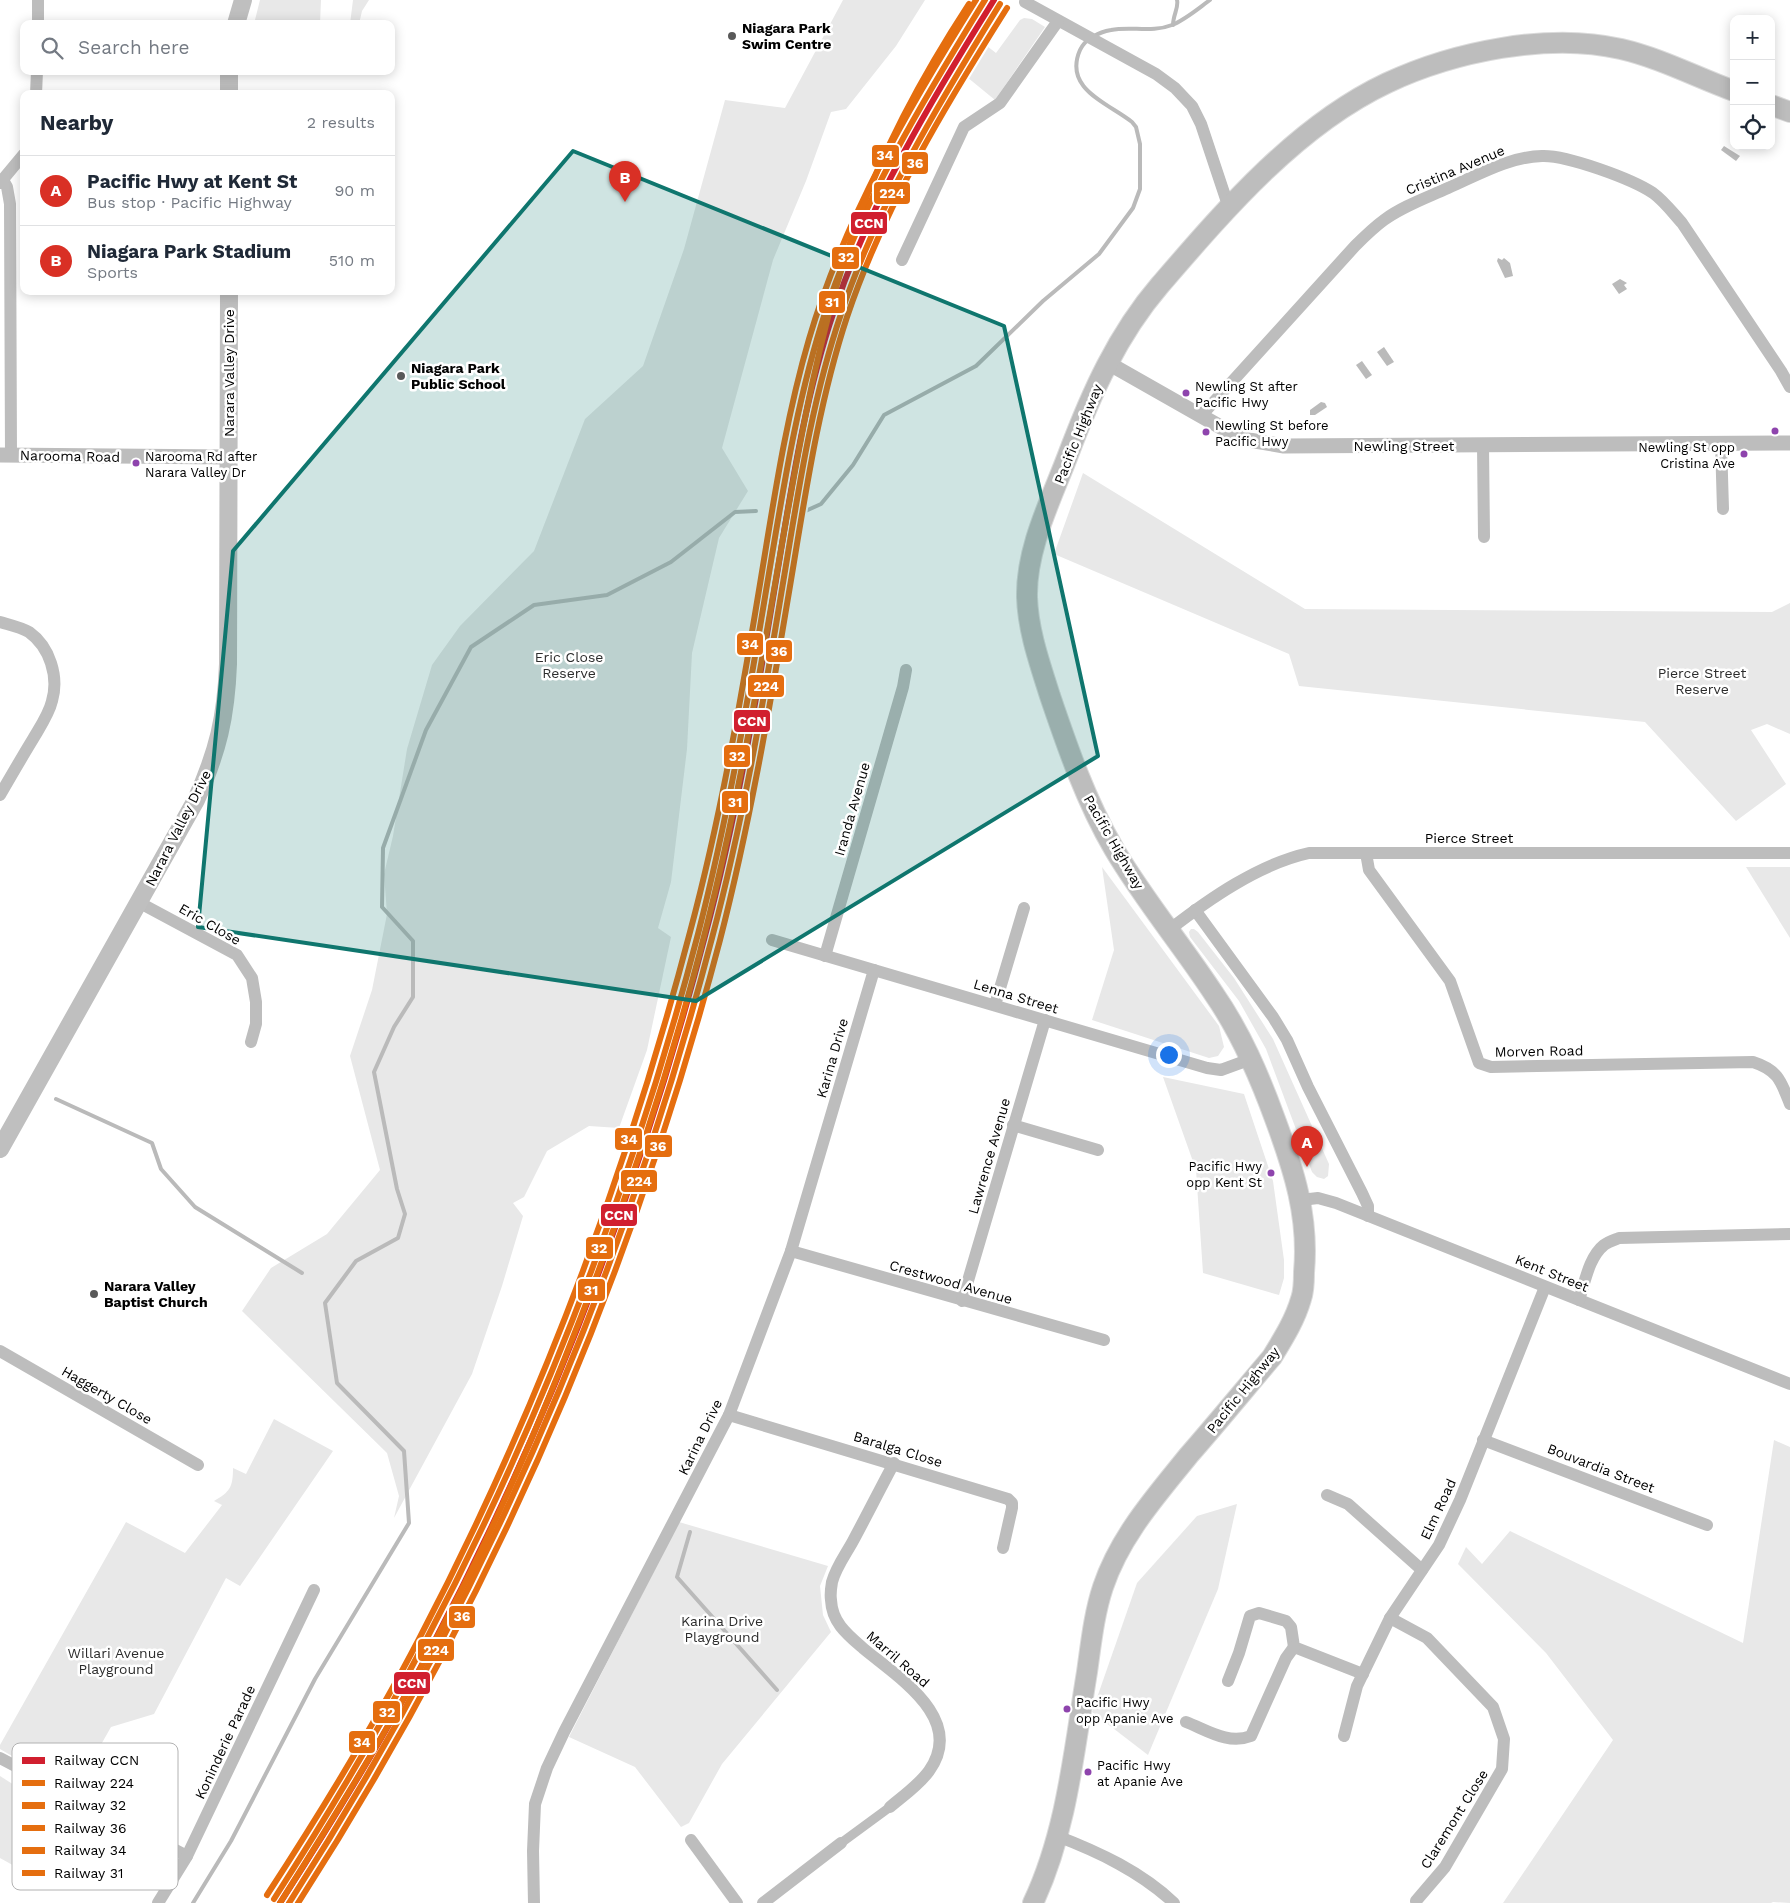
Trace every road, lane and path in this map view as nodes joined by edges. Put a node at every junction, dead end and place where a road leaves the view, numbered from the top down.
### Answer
1 (38, 0) edge
2 (243, 0) edge
3 (1025, 2) dead end
4 (38, 20) edge
5 (237, 20) edge
6 (1058, 21) junction
7 (37, 75) edge
8 (230, 75) edge
9 (1730, 89) edge
10 (36, 90) edge
11 (229, 90) edge
12 (1775, 106) edge
13 (1790, 112) edge
14 (20, 159) edge
15 (1, 182) edge
16 (1229, 208) junction
17 (902, 260) dead end
18 (229, 295) edge
19 (1108, 363) junction
20 (1790, 388) edge
21 (1201, 416) junction
22 (1721, 443) junction
23 (1790, 443) edge
24 (1483, 445) junction
25 (6, 455) edge
26 (229, 457) junction
27 (1723, 509) dead end
28 (1484, 536) dead end
29 (0, 622) edge
30 (906, 670) dead end
31 (0, 795) edge
32 (1366, 853) junction
33 (1790, 853) edge
34 (140, 903) junction
35 (1024, 908) dead end
36 (1194, 910) junction
37 (1169, 930) junction
38 (772, 940) dead end
39 (825, 956) junction
40 (874, 970) junction
41 (995, 1005) junction
42 (1045, 1020) junction
43 (251, 1042) dead end
44 (1251, 1059) junction
45 (1790, 1104) edge
46 (1013, 1125) junction
47 (0, 1149) edge
48 (1098, 1150) dead end
49 (1301, 1200) junction
50 (1368, 1216) junction
51 (1790, 1234) edge
52 (791, 1251) junction
53 (1545, 1287) junction
54 (1579, 1300) junction
55 (962, 1301) junction
56 (1104, 1340) dead end
57 (0, 1351) edge
58 (1790, 1384) edge
59 (729, 1415) junction
60 (1484, 1440) junction
61 (894, 1463) junction
62 (198, 1465) dead end
63 (1327, 1495) dead end
64 (1707, 1525) dead end
65 (1003, 1548) dead end
66 (1422, 1570) junction
67 (314, 1590) dead end
68 (1390, 1618) junction
69 (1294, 1647) junction
70 (1362, 1674) junction
71 (1228, 1681) dead end
72 (1186, 1722) dead end
73 (1344, 1736) dead end
74 (0, 1758) edge
75 (12, 1764) edge
76 (890, 1807) joint
77 (1057, 1836) junction
78 (691, 1840) dead end
79 (841, 1843) joint
80 (178, 1851) edge
81 (187, 1856) junction
82 (178, 1871) edge
83 (166, 1890) edge
84 (1416, 1900) dead end
85 (158, 1903) edge
86 (534, 1903) edge
87 (737, 1903) edge
88 (763, 1903) edge
89 (1033, 1903) edge
90 (1174, 1903) edge

1 - 4 street
2 - 5 main road
3 - 6 street
6 - 16 street
6 - 17 street
7 - 10 street
8 - 11 main road
9 - 16 main road, Pacific Highway
12 - 13 main road
14 - 15 street
15 - 25 street
16 - 19 main road, Pacific Highway
18 - 26 main road, Narara Valley Drive
19 - 21 street, Newling Street
19 - 37 main road, Pacific Highway
20 - 21 street, Cristina Avenue
21 - 24 street, Newling Street
22 - 23 street, Newling Street
22 - 24 street, Newling Street
22 - 27 street
24 - 28 street
25 - 26 street, Narooma Road
26 - 34 main road, Narara Valley Drive
29 - 31 street
30 - 39 street, Iranda Avenue
32 - 33 street, Pierce Street
32 - 36 street, Pierce Street
32 - 45 street, Morven Road
34 - 43 street, Eric Close
34 - 47 main road, Narara Valley Drive
35 - 41 street
36 - 37 street, Pierce Street
36 - 50 street
37 - 44 main road, Pacific Highway
38 - 39 street, Lenna Street
39 - 40 street, Lenna Street
40 - 41 street, Lenna Street
40 - 52 street, Karina Drive
41 - 42 street, Lenna Street
42 - 44 street, Lenna Street
42 - 46 street, Lawrence Avenue
44 - 49 main road, Pacific Highway
46 - 48 street
46 - 55 street, Lawrence Avenue
49 - 50 street, Kent Street
49 - 77 main road, Pacific Highway
50 - 53 street, Kent Street
51 - 54 street
52 - 55 street, Crestwood Avenue
52 - 59 street, Karina Drive
53 - 54 street, Kent Street
53 - 60 street, Elm Road
54 - 58 street, Kent Street
55 - 56 street, Crestwood Avenue
57 - 62 street, Haggerty Close
59 - 61 street, Baralga Close
59 - 86 street, Karina Drive
60 - 64 street, Bouvardia Street
60 - 66 street, Elm Road
61 - 65 street, Baralga Close
61 - 76 street, Marril Road
63 - 66 street
66 - 68 street, Elm Road
67 - 81 street, Koninderie Parade
68 - 70 street, Elm Road
68 - 84 street, Claremont Close
69 - 70 street
69 - 71 street
69 - 72 street
70 - 73 street, Elm Road
74 - 75 street
76 - 79 street, Marril Road
77 - 89 main road, Pacific Highway
77 - 90 street
78 - 87 street
79 - 88 street, Marril Road
80 - 81 street
81 - 82 street, Koninderie Parade
83 - 85 street, Koninderie Parade

